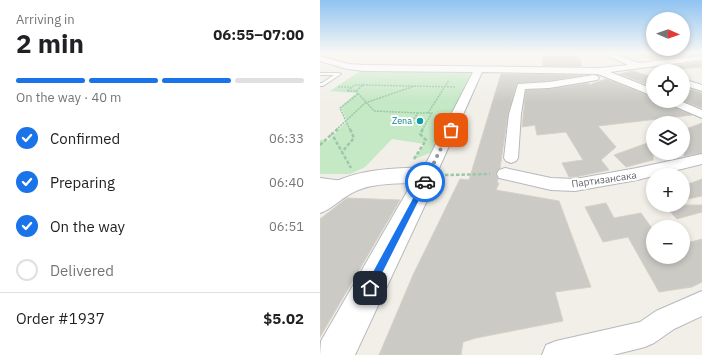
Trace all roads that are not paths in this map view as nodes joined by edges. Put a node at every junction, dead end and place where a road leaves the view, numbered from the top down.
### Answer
1 (479, 69) edge
2 (513, 70) edge
3 (611, 70) edge
4 (600, 71) junction
5 (320, 74) edge
6 (610, 75) junction
7 (320, 84) edge
8 (690, 84) edge
9 (702, 88) edge
10 (646, 90) edge
11 (688, 108) edge
12 (702, 114) edge
13 (511, 158) dead end
14 (702, 159) edge
15 (505, 174) road end
16 (417, 176) junction
17 (353, 183) junction
18 (320, 184) edge
19 (320, 203) edge
20 (702, 303) edge
21 (335, 355) edge
22 (556, 355) edge

1 - 16 street
2 - 4 street
3 - 4 street
4 - 6 street
5 - 7 lane
6 - 10 street
6 - 13 street
8 - 9 street
11 - 12 street
14 - 15 street, Партизансака
16 - 17 street
16 - 21 street
17 - 18 street
17 - 19 street
20 - 22 street

